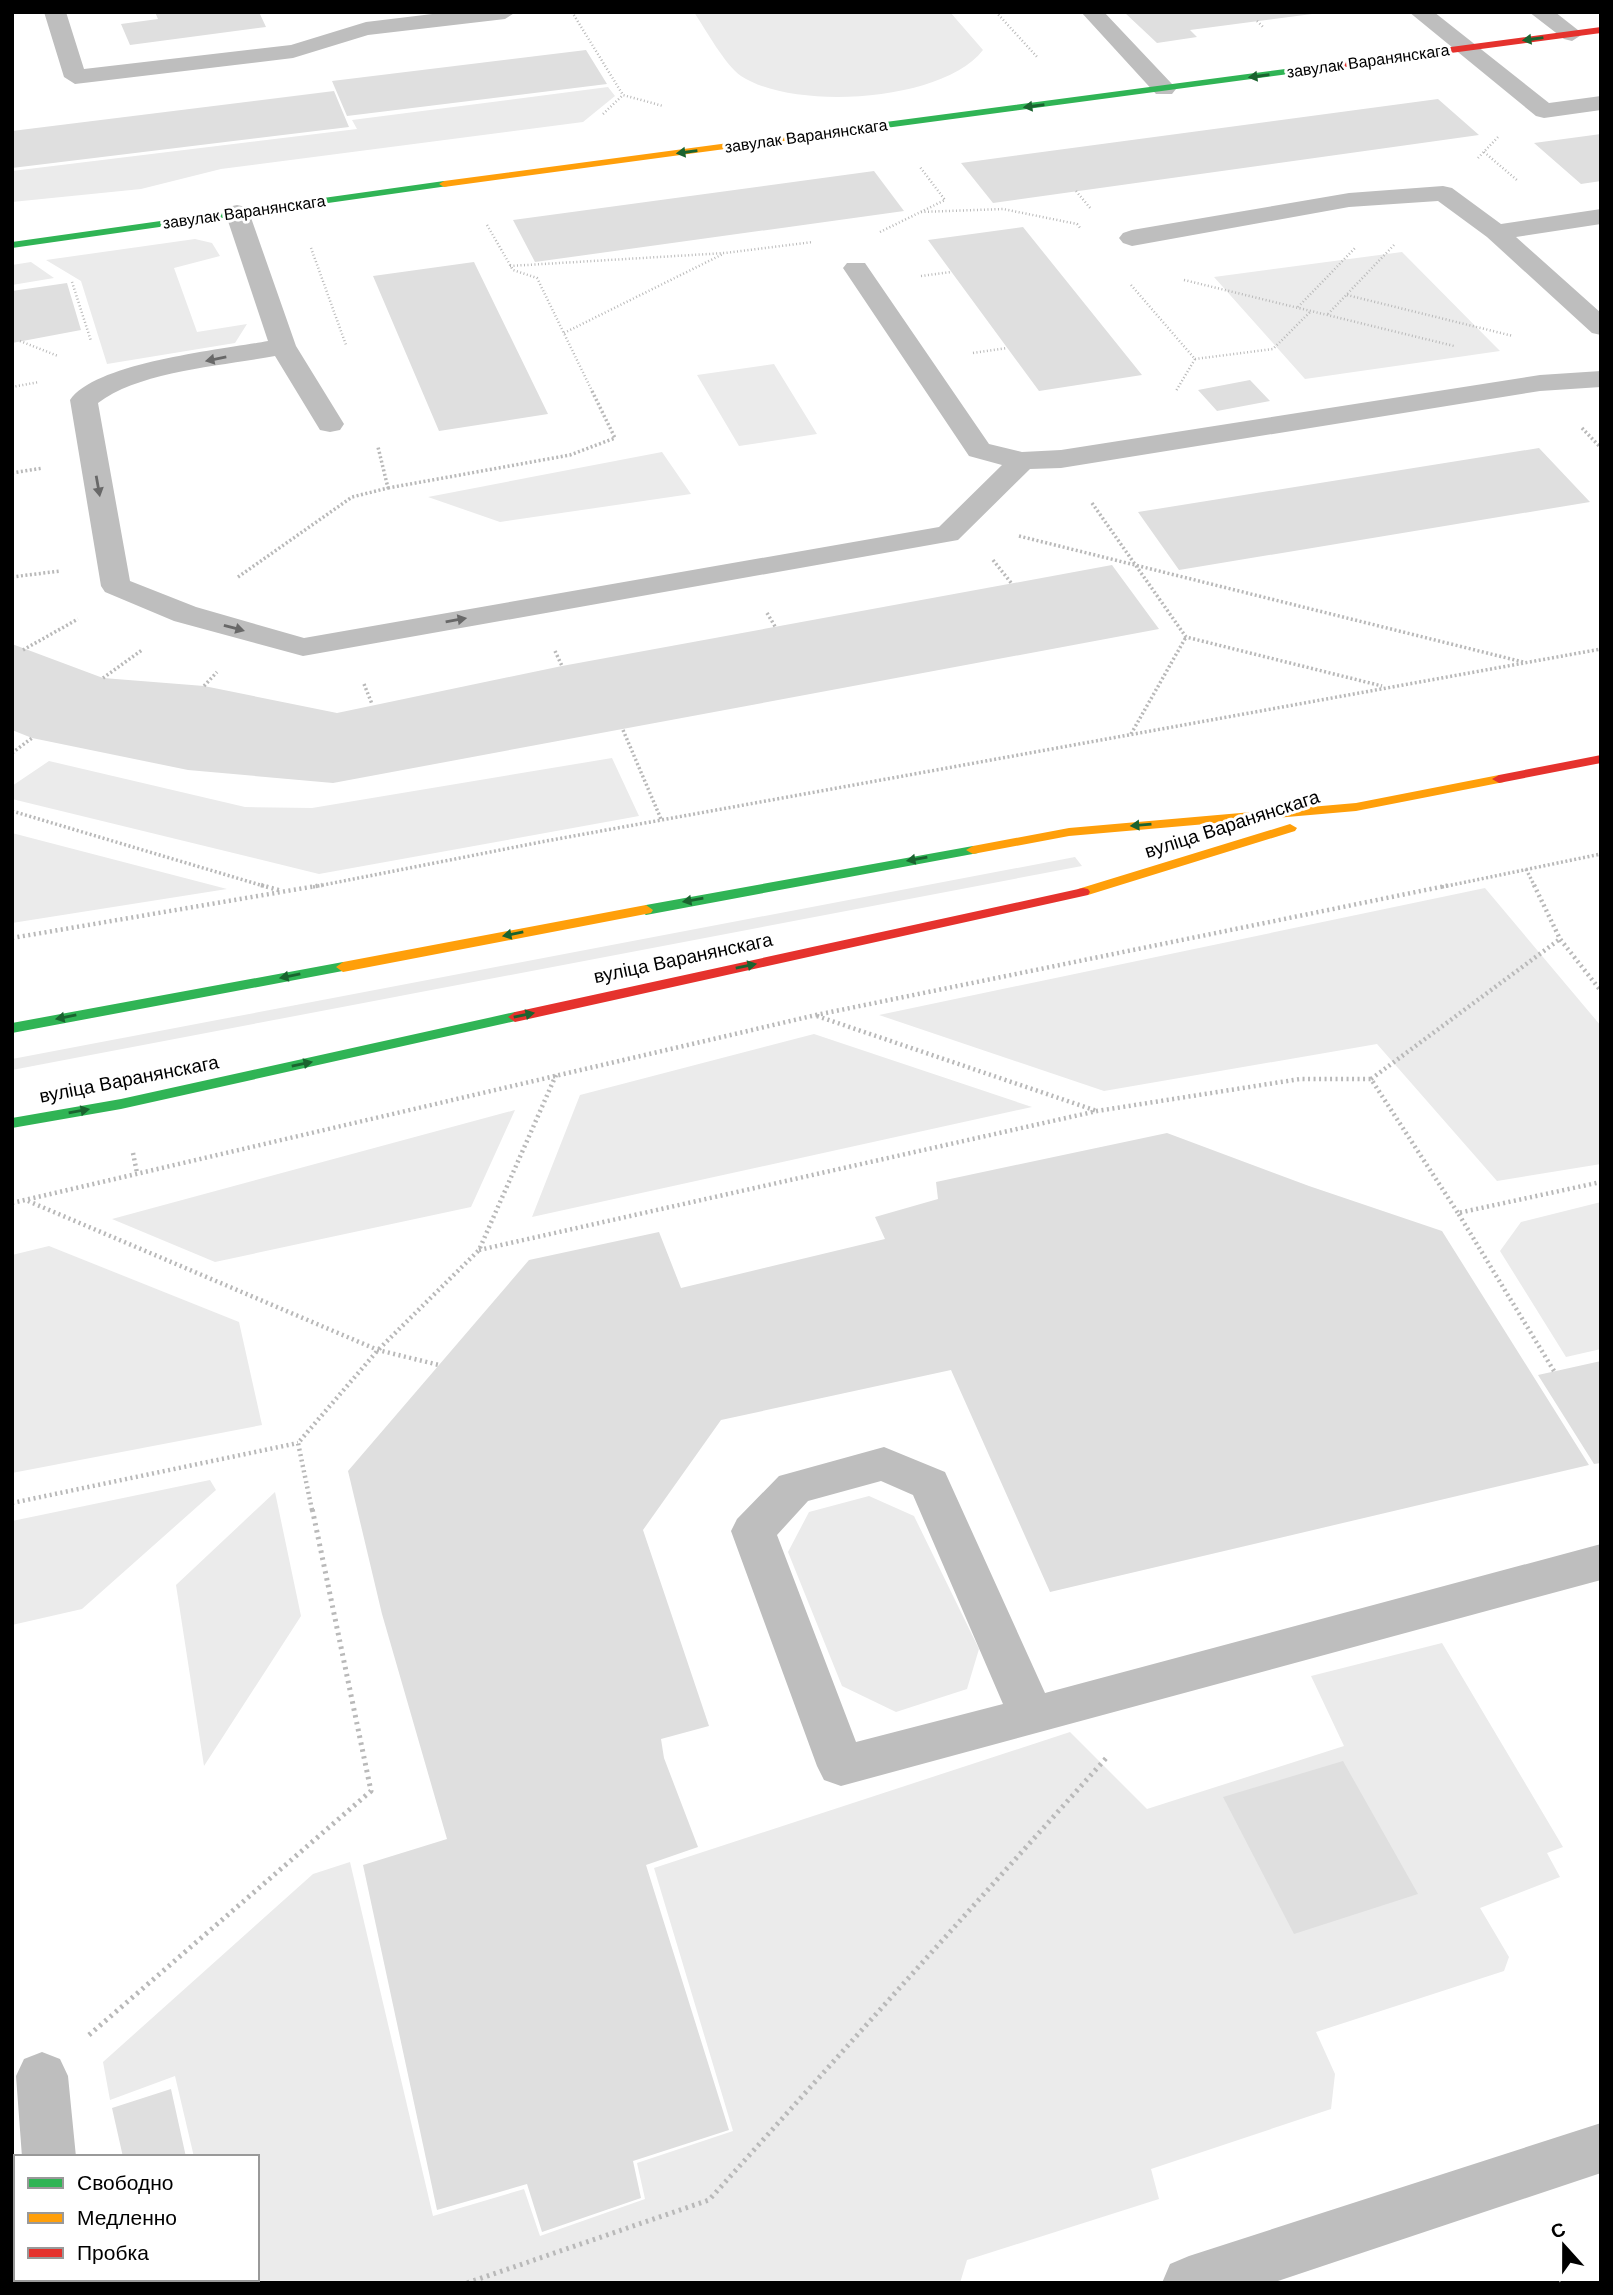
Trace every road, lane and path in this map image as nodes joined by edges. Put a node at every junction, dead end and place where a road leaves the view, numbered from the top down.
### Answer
1 (55, 12) edge
2 (505, 12) edge
3 (572, 12) edge
4 (1092, 12) edge
5 (1420, 12) edge
6 (1540, 12) edge
7 (1601, 30) edge
8 (1572, 34) junction
9 (1465, 48) junction
10 (1164, 89) junction
11 (623, 95) junction
12 (1601, 103) edge
13 (670, 108) dead end
14 (598, 119) dead end
15 (915, 160) dead end
16 (1076, 191) dead end
17 (1092, 211) dead end
18 (237, 212) junction
19 (921, 212) junction
20 (1601, 216) edge
21 (483, 219) dead end
22 (1496, 232) junction
23 (1085, 233) dead end
24 (876, 234) dead end
25 (1132, 238) dead end
26 (821, 241) dead end
27 (12, 245) edge
28 (725, 253) junction
29 (510, 265) junction
30 (856, 268) dead end
31 (63, 276) dead end
32 (1177, 278) dead end
33 (1127, 281) dead end
34 (1347, 295) dead end
35 (1311, 311) junction
36 (1601, 327) edge
37 (564, 333) junction
38 (20, 341) dead end
39 (283, 346) junction
40 (1457, 347) dead end
41 (93, 349) dead end
42 (65, 358) dead end
43 (1195, 359) junction
44 (1601, 379) edge
45 (43, 382) dead end
46 (1540, 383) junction
47 (12, 387) edge
48 (1175, 393) dead end
49 (330, 424) dead end
50 (1061, 459) junction
51 (1022, 461) junction
52 (54, 467) dead end
53 (12, 473) edge
54 (388, 488) dead end
55 (1025, 528) dead end
56 (990, 556) dead end
57 (1136, 566) junction
58 (61, 571) dead end
59 (12, 577) edge
60 (1012, 584) dead end
61 (80, 618) dead end
62 (1185, 637) junction
63 (1601, 649) edge
64 (23, 650) dead end
65 (1526, 663) junction
66 (1386, 688) junction
67 (623, 730) dead end
68 (1131, 735) junction
69 (32, 738) dead end
70 (12, 753) edge
71 (1601, 759) edge
72 (1356, 807) junction
73 (12, 811) edge
74 (662, 820) junction
75 (1601, 854) edge
76 (1526, 869) junction
77 (286, 892) junction
78 (12, 937) edge
79 (1560, 939) junction
80 (1601, 991) edge
81 (816, 1016) junction
82 (12, 1028) edge
83 (556, 1074) junction
84 (1371, 1079) junction
85 (1097, 1111) junction
86 (12, 1123) edge
87 (134, 1157) dead end
88 (137, 1173) junction
89 (1601, 1182) edge
90 (27, 1200) junction
91 (12, 1203) edge
92 (1458, 1213) junction
93 (479, 1250) junction
94 (378, 1350) junction
95 (439, 1365) dead end
96 (1554, 1371) dead end
97 (298, 1443) junction
98 (12, 1503) edge
99 (1601, 1562) edge
100 (1179, 1677) junction
101 (1032, 1716) junction
102 (42, 2076) joint
103 (1601, 2148) edge
104 (49, 2155) edge
105 (467, 2283) edge
106 (1189, 2283) edge

1 - 2 lane
3 - 11 path
4 - 10 lane
5 - 9 lane
6 - 8 lane
7 - 8 main road, завулак Варанянскага
8 -> 9 main road, завулак Варанянскага
9 -> 10 main road, завулак Варанянскага
9 - 12 lane
10 -> 18 main road, завулак Варанянскага
11 - 13 path
11 - 14 path
15 - 19 path
16 - 17 path
18 - 27 main road, завулак Варанянскага
18 - 39 lane
19 - 23 path
19 - 24 path
20 - 22 lane
21 - 29 path
22 - 25 lane
22 - 36 lane
26 - 28 path
28 - 29 path
28 - 37 path
29 - 37 path
30 - 51 lane
31 - 41 path
32 - 35 path
33 - 43 path
34 - 46 path
35 - 40 path
35 - 43 path
37 - 54 path
38 - 42 path
39 - 49 lane
39 -> 51 lane
43 - 48 path
44 - 46 lane
45 - 47 path
46 - 50 lane
50 - 51 lane
50 - 57 path
52 - 53 path
55 - 57 path
56 - 60 path
57 - 62 path
57 - 65 path
58 - 59 path
61 - 64 path
62 - 66 path
62 - 68 path
63 - 65 path
65 - 66 path
66 - 68 path
67 - 74 path
68 - 74 path
69 - 70 path
71 - 72 main road, вуліца Варанянскага
72 -> 82 main road, вуліца Варанянскага
86 -> 72 main road, вуліца Варанянскага
73 - 77 path
74 - 77 path
75 - 76 path
76 - 79 path
76 - 81 path
77 - 78 path
79 - 80 path
79 - 84 path
81 - 83 path
81 - 85 path
83 - 88 path
83 - 93 path
84 - 85 path
84 - 92 path
85 - 93 path
87 - 88 path
88 - 90 path
89 - 92 path
90 - 91 path
90 - 94 path
92 - 96 path
93 - 94 path
94 - 95 path
94 - 97 path
97 - 98 path
97 - 102 path
99 - 100 lane
100 - 101 lane
100 - 105 path
101 - 101 lane
102 - 104 lane
103 - 106 lane

